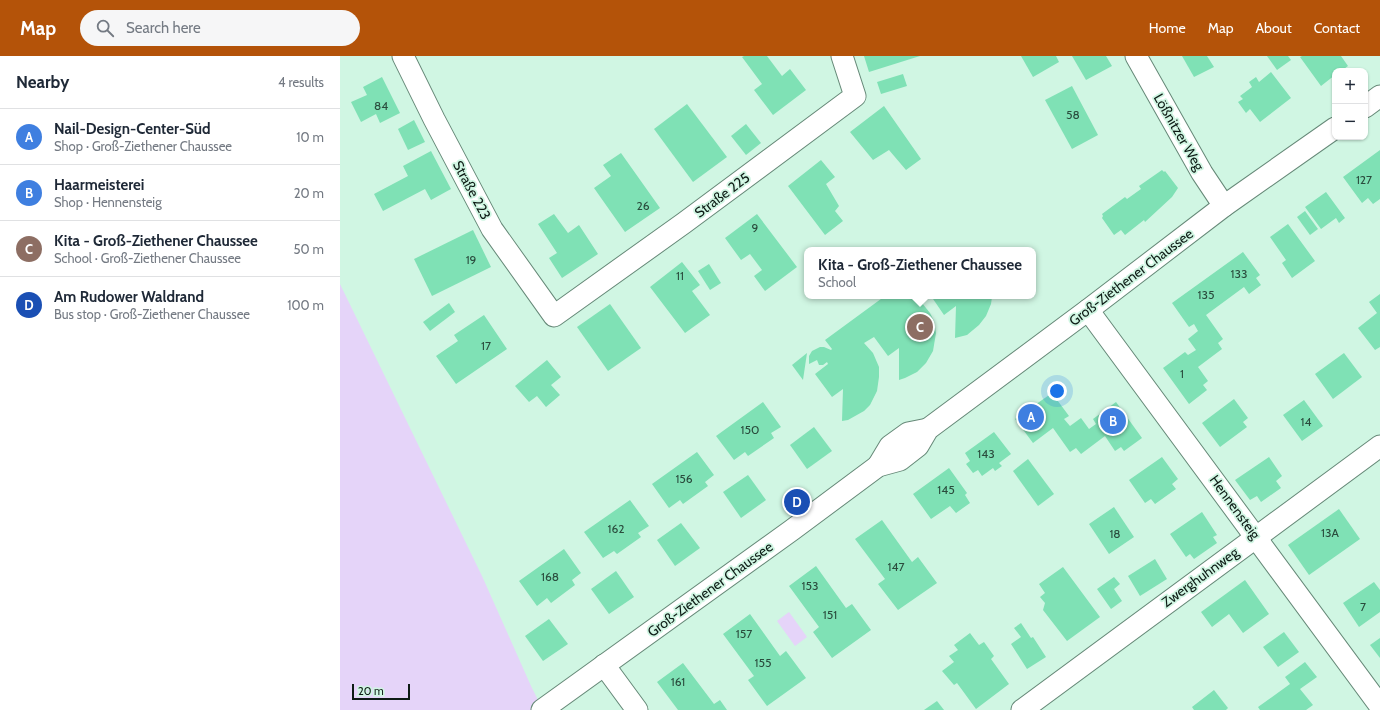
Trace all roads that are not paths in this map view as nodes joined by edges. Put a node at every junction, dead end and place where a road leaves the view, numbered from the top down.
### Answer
1 (403, 56) edge
2 (842, 56) edge
3 (1136, 56) edge
4 (1380, 96) edge
5 (1368, 105) edge
6 (1332, 130) edge
7 (1224, 206) junction
8 (1088, 310) junction
9 (554, 316) joint
10 (1380, 446) edge
11 (1256, 536) junction
12 (604, 665) junction
13 (1380, 706) edge
14 (542, 710) edge
15 (637, 710) edge
16 (1022, 710) edge

1 - 9 street, Straße 223
2 - 9 street, Straße 225
3 - 7 street, Lößnitzer Weg
4 - 5 street
6 - 7 street, Groß-Ziethener Chaussee
7 - 8 street, Groß-Ziethener Chaussee
8 - 11 street, Hennensteig
8 - 12 street, Groß-Ziethener Chaussee
10 - 11 street, Zwerghuhnweg
11 - 13 street, Hennensteig
11 - 16 street, Zwerghuhnweg
12 - 14 street, Groß-Ziethener Chaussee
12 - 15 street

